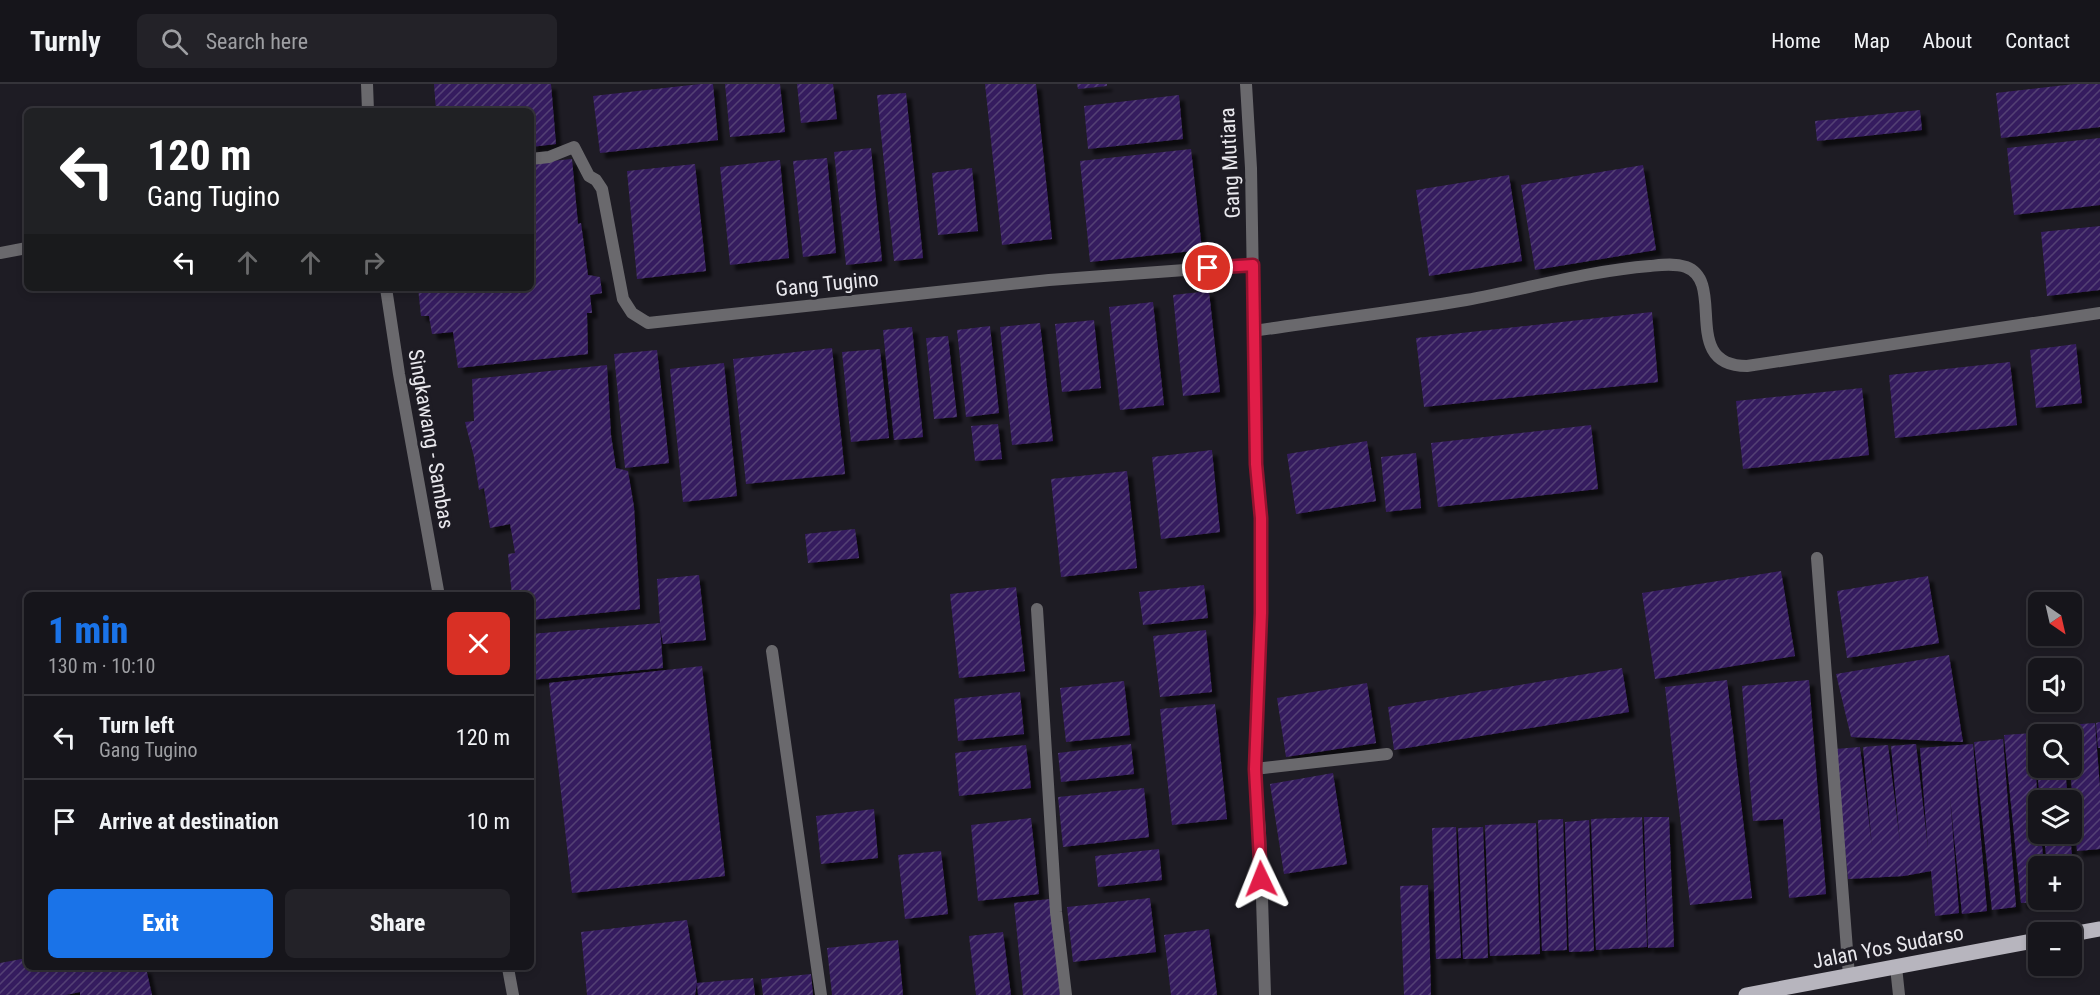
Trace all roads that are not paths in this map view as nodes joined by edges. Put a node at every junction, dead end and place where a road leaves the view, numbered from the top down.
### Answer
1 (368, 84) edge
2 (1246, 84) edge
3 (368, 108) edge
4 (534, 159) edge
5 (24, 249) edge
6 (0, 254) edge
7 (1253, 265) junction
8 (386, 291) edge
9 (2100, 313) edge
10 (1254, 331) junction
11 (1817, 558) dead end
12 (437, 592) edge
13 (1037, 609) dead end
14 (772, 651) dead end
15 (1387, 754) dead end
16 (1255, 769) junction
17 (2100, 929) edge
18 (2082, 932) edge
19 (2028, 942) edge
20 (1896, 967) junction
21 (508, 970) edge
22 (1849, 976) junction
23 (513, 995) edge
24 (821, 995) edge
25 (1066, 995) edge
26 (1265, 995) edge
27 (1746, 995) edge
28 (1899, 995) edge

1 - 3 street
2 - 7 street, Gang Mutiara
4 - 7 street, Gang Tugino
5 - 6 street
7 - 10 street, Gang Mutiara
8 - 12 street, Singkawang - Sambas
9 - 10 street
10 - 16 street, Gang Mutiara
11 - 22 street
13 - 25 street
14 - 24 street
15 - 16 street
16 - 26 street, Gang Mutiara
17 - 18 main road
19 - 20 main road, Jalan Yos Sudarso
20 - 22 main road, Jalan Yos Sudarso
20 - 28 street
21 - 23 street
22 - 27 main road, Jalan Yos Sudarso

